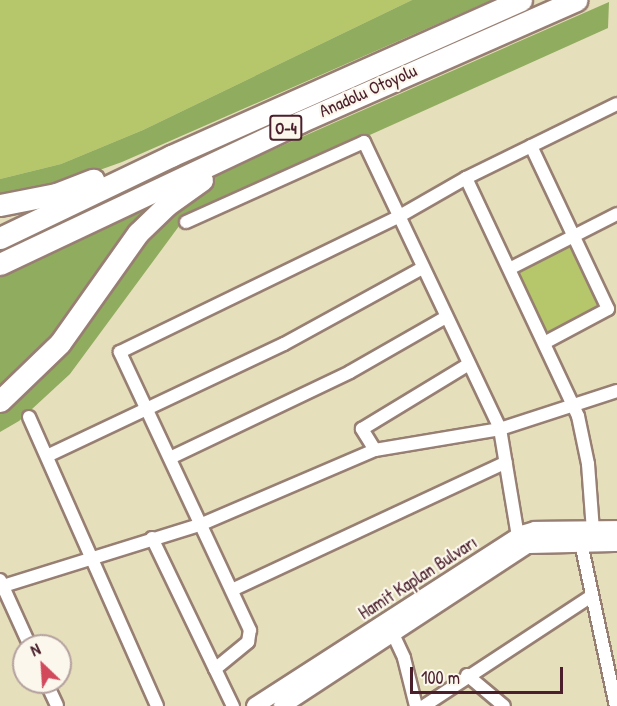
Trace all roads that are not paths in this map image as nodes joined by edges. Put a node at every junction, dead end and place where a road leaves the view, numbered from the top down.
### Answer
1 (521, 0) edge
2 (576, 0) edge
3 (396, 54) junction
4 (617, 104) edge
5 (300, 122) junction
6 (531, 146) junction
7 (466, 178) junction
8 (0, 205) edge
9 (617, 214) edge
10 (398, 217) junction
11 (186, 222) dead end
12 (574, 236) junction
13 (0, 238) edge
14 (0, 264) edge
15 (422, 268) junction
16 (510, 268) junction
17 (446, 317) junction
18 (546, 342) junction
19 (469, 364) junction
20 (617, 391) edge
21 (0, 401) edge
22 (574, 405) junction
23 (147, 409) junction
24 (29, 417) dead end
25 (500, 429) junction
26 (375, 450) junction
27 (47, 456) junction
28 (170, 458) junction
29 (506, 462) junction
30 (202, 524) junction
31 (617, 529) edge
32 (593, 530) junction
33 (152, 538) junction
34 (519, 543) junction
35 (581, 543) junction
36 (617, 543) edge
37 (90, 559) junction
38 (1, 584) edge
39 (232, 590) junction
40 (590, 597) junction
41 (24, 634) edge
42 (393, 634) junction
43 (215, 669) junction
44 (467, 675) junction
45 (157, 706) edge
46 (233, 706) edge
47 (255, 706) edge
48 (282, 706) edge
49 (416, 706) edge
50 (424, 706) edge
51 (504, 706) edge
52 (616, 706) edge

1 - 3 highway, Anadolu Otoyolu / O-4
2 - 5 highway, Anadolu Otoyolu / O-4
3 - 8 highway
3 - 13 highway, Anadolu Otoyolu / O-4
4 - 6 street
5 - 14 highway, Anadolu Otoyolu / O-4
5 - 21 highway
6 - 7 street
6 - 12 street
7 - 10 street
7 - 16 street
9 - 12 street
10 - 11 street
10 - 15 street
10 - 23 street
12 - 16 street
12 - 18 street
15 - 17 street
15 - 23 street
16 - 18 street
17 - 19 street
17 - 28 street
18 - 22 street
19 - 25 street
19 - 26 street
20 - 22 street
22 - 25 street
22 - 32 street
23 - 27 street
23 - 28 street
24 - 27 street
25 - 26 street
25 - 29 street
26 - 30 street
27 - 37 street
28 - 30 street
29 - 34 street
29 - 39 street
30 - 33 street
30 - 39 street
31 - 32 main road, Hamit Kaplan Bulvarı
32 - 34 main road, Hamit Kaplan Bulvarı
33 - 37 street
33 - 43 street
34 - 35 main road, Hamit Kaplan Bulvarı
34 - 42 main road, Hamit Kaplan Bulvarı
34 - 47 main road, Hamit Kaplan Bulvarı
35 - 36 main road, Hamit Kaplan Bulvarı
35 - 40 street
37 - 38 street
37 - 45 street
38 - 41 street
39 - 43 street
40 - 44 street
40 - 52 street
42 - 48 main road, Hamit Kaplan Bulvarı
42 - 49 street
43 - 46 street
44 - 50 street
44 - 51 street

